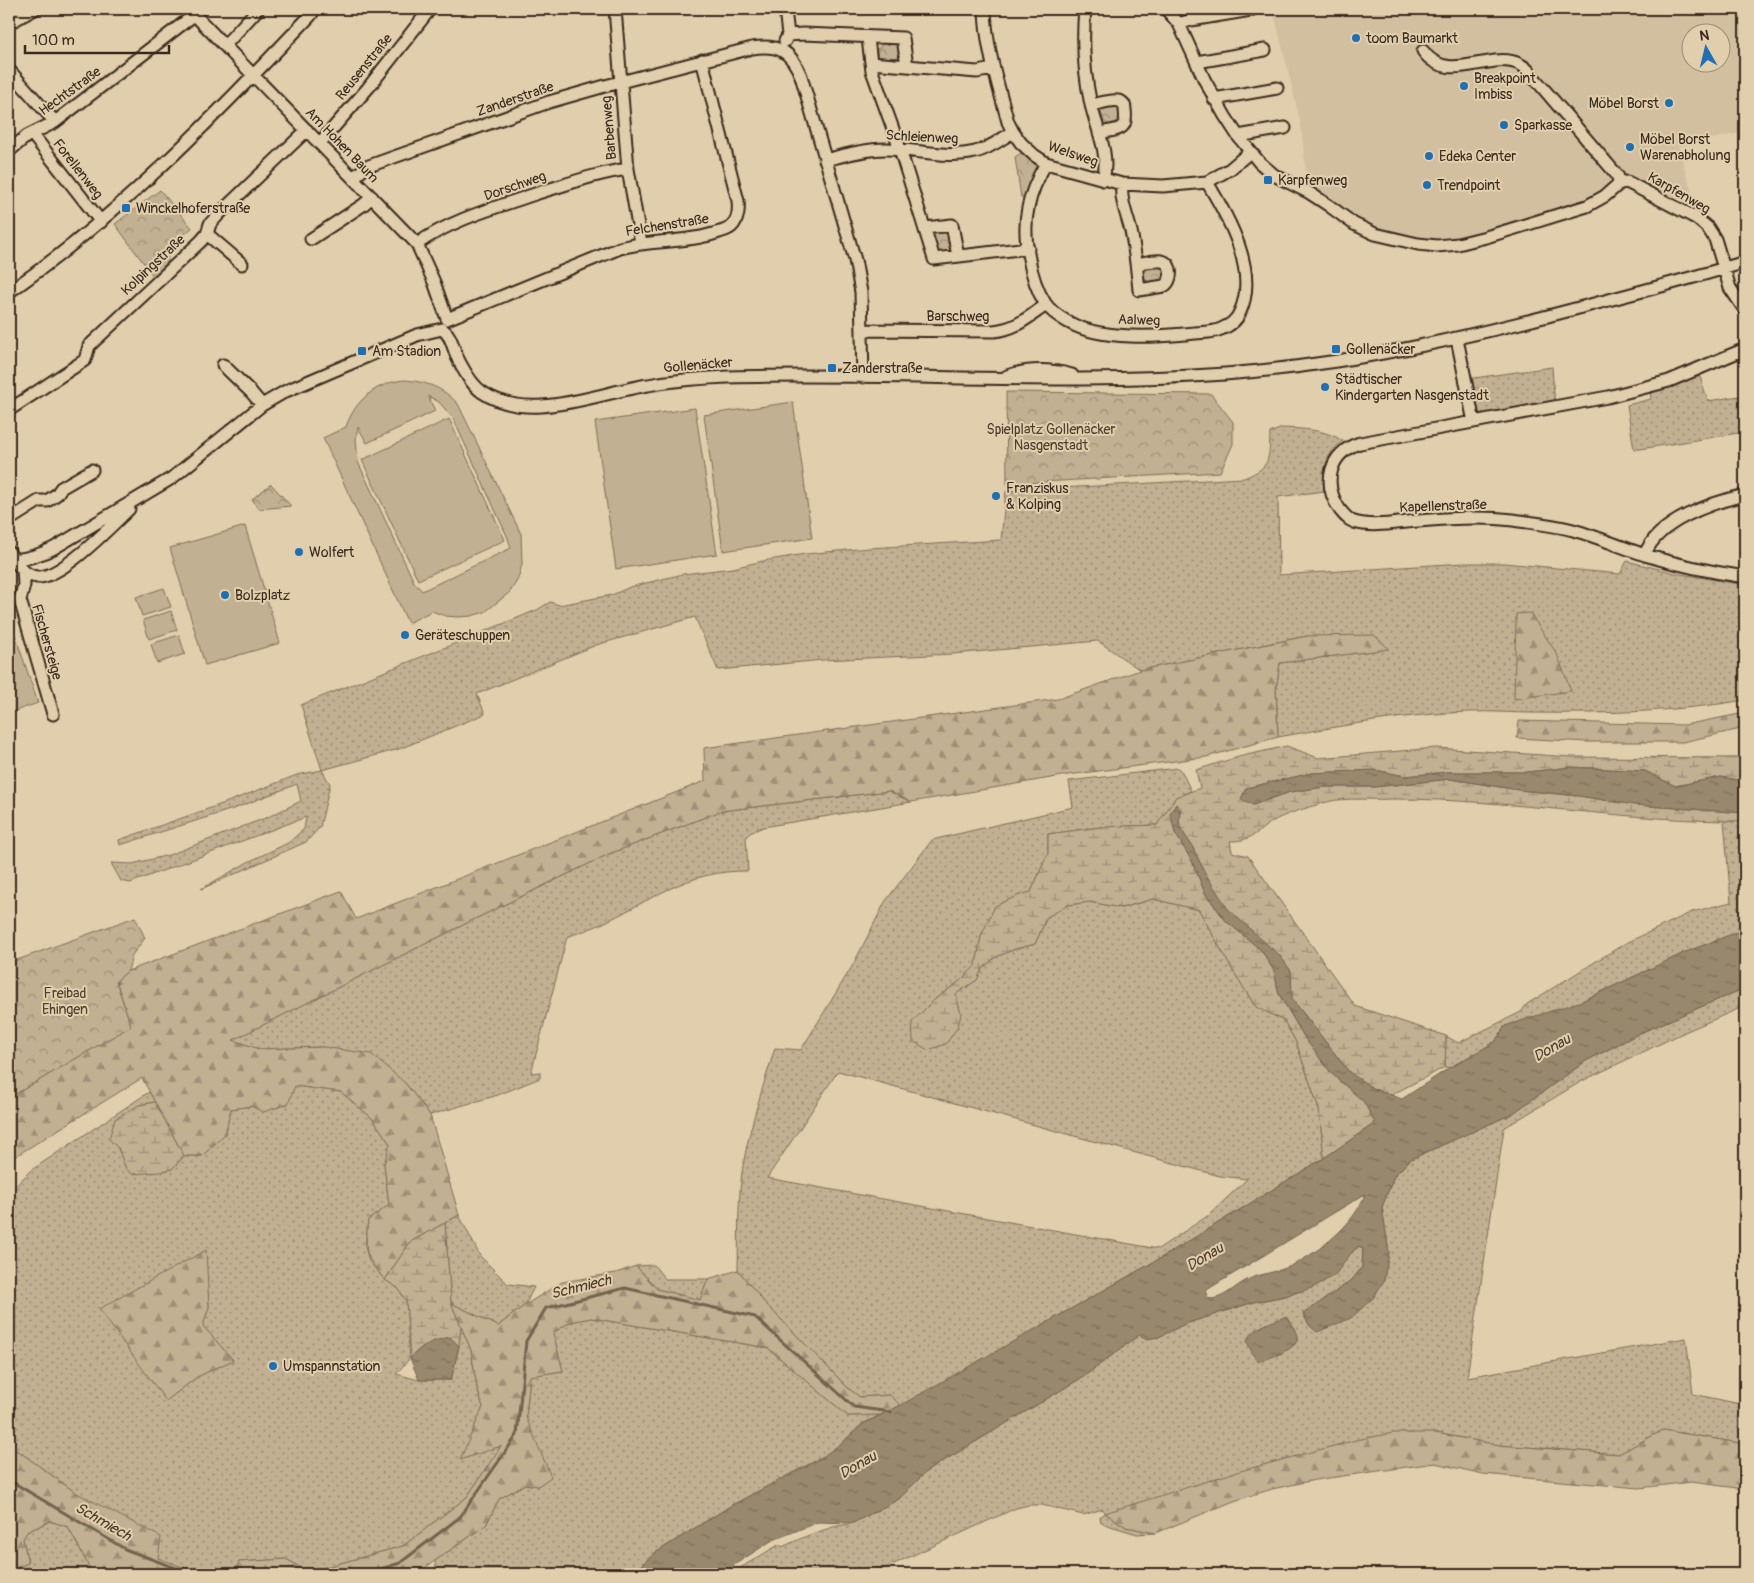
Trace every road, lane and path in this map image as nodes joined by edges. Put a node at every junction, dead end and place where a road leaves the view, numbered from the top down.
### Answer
1 (10, 9) edge
2 (35, 9) edge
3 (258, 9) edge
4 (315, 9) edge
5 (430, 9) edge
6 (615, 9) edge
7 (785, 9) edge
8 (985, 9) edge
9 (1085, 9) edge
10 (1166, 9) edge
11 (1252, 10) dead end
12 (192, 12) edge
13 (12, 22) edge
14 (1179, 24) junction
15 (788, 35) junction
16 (868, 38) junction
17 (225, 45) junction
18 (780, 49) junction
19 (1266, 50) dead end
20 (1423, 51) dead end
21 (702, 60) junction
22 (1197, 62) junction
23 (871, 63) junction
24 (907, 66) junction
25 (993, 69) junction
26 (9, 70) edge
27 (254, 75) junction
28 (620, 82) junction
29 (1277, 88) dead end
30 (1214, 99) junction
31 (1091, 106) junction
32 (55, 122) junction
33 (1284, 128) dead end
34 (307, 130) junction
35 (1013, 132) junction
36 (1099, 133) junction
37 (32, 134) junction
38 (1238, 136) junction
39 (320, 143) junction
40 (900, 149) junction
41 (9, 151) edge
42 (1250, 152) junction
43 (825, 160) junction
44 (1046, 163) junction
45 (628, 169) junction
46 (353, 178) junction
47 (1103, 180) junction
48 (1207, 182) junction
49 (1620, 183) junction
50 (1122, 184) junction
51 (372, 197) junction
52 (101, 222) junction
53 (924, 228) junction
54 (207, 234) junction
55 (311, 239) dead end
56 (641, 243) junction
57 (417, 244) junction
58 (1028, 248) junction
59 (958, 256) junction
60 (1745, 262) edge
61 (242, 264) dead end
62 (1137, 264) dead end
63 (1724, 269) junction
64 (9, 292) edge
65 (1046, 305) junction
66 (1745, 310) edge
67 (445, 324) junction
68 (863, 330) junction
69 (1457, 339) junction
70 (1745, 349) edge
71 (223, 365) dead end
72 (863, 377) junction
73 (262, 405) junction
74 (9, 410) edge
75 (1474, 422) junction
76 (92, 470) dead end
77 (143, 495) junction
78 (1745, 495) edge
79 (9, 520) edge
80 (1645, 555) junction
81 (11, 556) edge
82 (23, 570) junction
83 (1745, 577) edge
84 (53, 714) dead end

1 - 13 street
2 - 13 street
3 - 17 street
4 - 27 street
5 - 39 street, Reusenstraße
6 - 28 street, Barbenweg
7 - 15 street
8 - 25 street, Welsweg
9 - 31 street
10 - 14 street
11 - 14 street
12 - 17 street, Am Hohen Baum
12 - 32 street, Hechtstraße
14 - 22 street
15 - 16 street
15 - 18 street
16 - 23 street
16 - 24 street
17 - 27 street, Am Hohen Baum
18 - 21 street, Zanderstraße
18 - 43 street
19 - 22 street
20 - 49 street
21 - 28 street, Zanderstraße
21 - 56 street, Felchenstraße
22 - 30 street
23 - 24 street
23 - 40 street
24 - 25 street
25 - 35 street, Welsweg
26 - 32 street, Forellenweg
27 - 34 street, Am Hohen Baum
27 - 52 street
28 - 45 street, Barbenweg
28 - 46 street, Zanderstraße
29 - 30 street
30 - 38 street
31 - 36 street
31 - 36 street
32 - 37 street, Hechtstraße
33 - 38 street
34 - 39 street, Am Hohen Baum
34 - 54 street, Kolpingstraße
35 - 40 street, Schleienweg
35 - 44 street, Welsweg
36 - 47 street
37 - 41 street, Hechtstraße
37 - 52 street, Forellenweg
38 - 42 street
39 - 46 street, Am Hohen Baum
40 - 43 street, Schleienweg
40 - 53 street
42 - 48 street, Welsweg
42 - 49 street
43 - 68 street
44 - 47 street, Welsweg
44 - 58 street, Aalweg
45 - 56 street, Barbenweg
45 - 57 street, Dorschweg
46 - 51 street, Am Hohen Baum
47 - 50 street, Welsweg
48 - 50 street, Welsweg
48 - 65 street, Aalweg
49 - 63 street, Karpfenweg
50 - 62 street
51 - 55 street
51 - 57 street, Am Hohen Baum
52 - 64 street
53 - 59 street
53 - 59 street
54 - 61 street
54 - 74 street, Kolpingstraße
56 - 67 street, Felchenstraße
57 - 67 street, Am Hohen Baum
58 - 59 street
58 - 65 street, Aalweg
60 - 63 street, Gollenäcker
63 - 66 street, Karpfenweg
63 - 69 street, Gollenäcker
65 - 68 street, Barschweg
67 - 72 street, Gollenäcker
67 - 73 street
68 - 72 street
69 - 72 street, Gollenäcker
69 - 75 street
70 - 75 street, Kapellenstraße
71 - 73 street
73 - 77 street
75 - 80 street, Kapellenstraße
76 - 79 street
77 - 81 street
77 - 82 street
78 - 80 street
80 - 83 street, Kapellenstraße
81 - 82 street
82 - 84 street, Fischersteige

